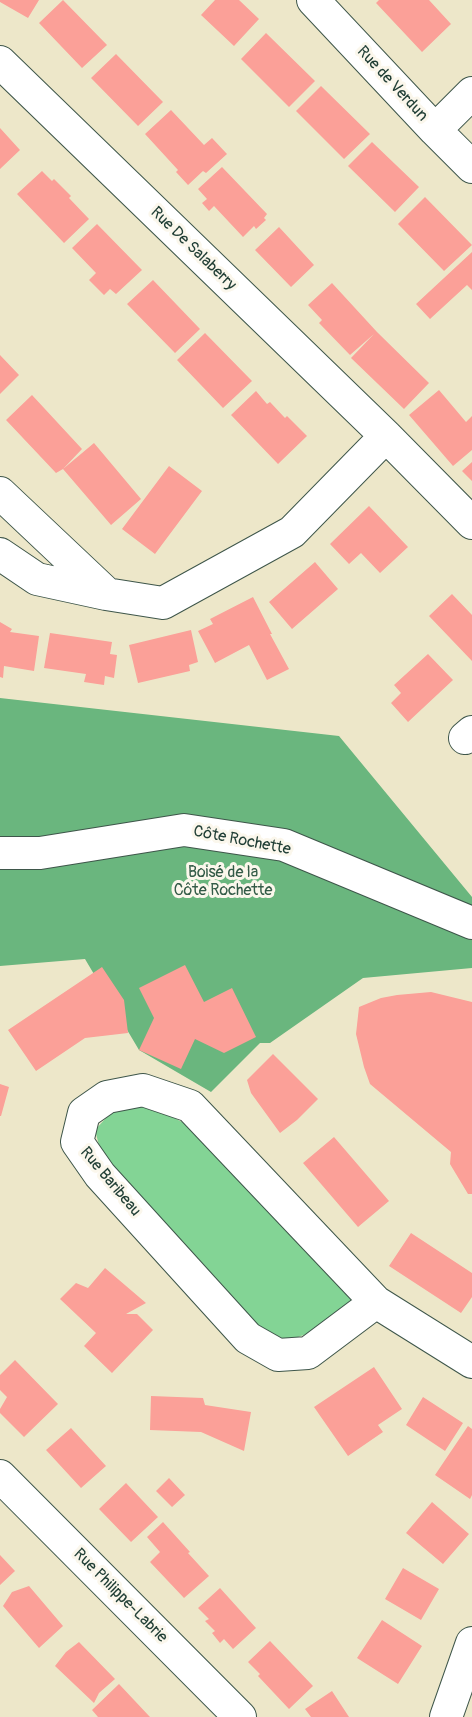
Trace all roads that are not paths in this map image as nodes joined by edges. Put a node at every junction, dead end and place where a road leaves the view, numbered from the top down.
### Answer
1 (313, 0) edge
2 (0, 62) edge
3 (472, 93) edge
4 (435, 130) junction
5 (472, 168) edge
6 (386, 436) junction
7 (0, 494) edge
8 (472, 523) edge
9 (0, 554) edge
10 (106, 594) junction
11 (0, 853) edge
12 (472, 923) edge
13 (376, 1302) junction
14 (472, 1362) edge
15 (0, 1476) edge
16 (472, 1643) edge
17 (240, 1717) edge
18 (446, 1717) edge

1 - 4 street, Rue de Verdun
2 - 6 street, Rue De Salaberry
3 - 4 street
4 - 5 street, Rue de Verdun
6 - 8 street, Rue De Salaberry
6 - 10 street
7 - 10 street
9 - 10 street
11 - 12 street, Côte Rochette
13 - 13 street, Rue Baribeau
13 - 14 street, Rue Baribeau
15 - 17 street, Rue Philippe-Labrie
16 - 18 street

